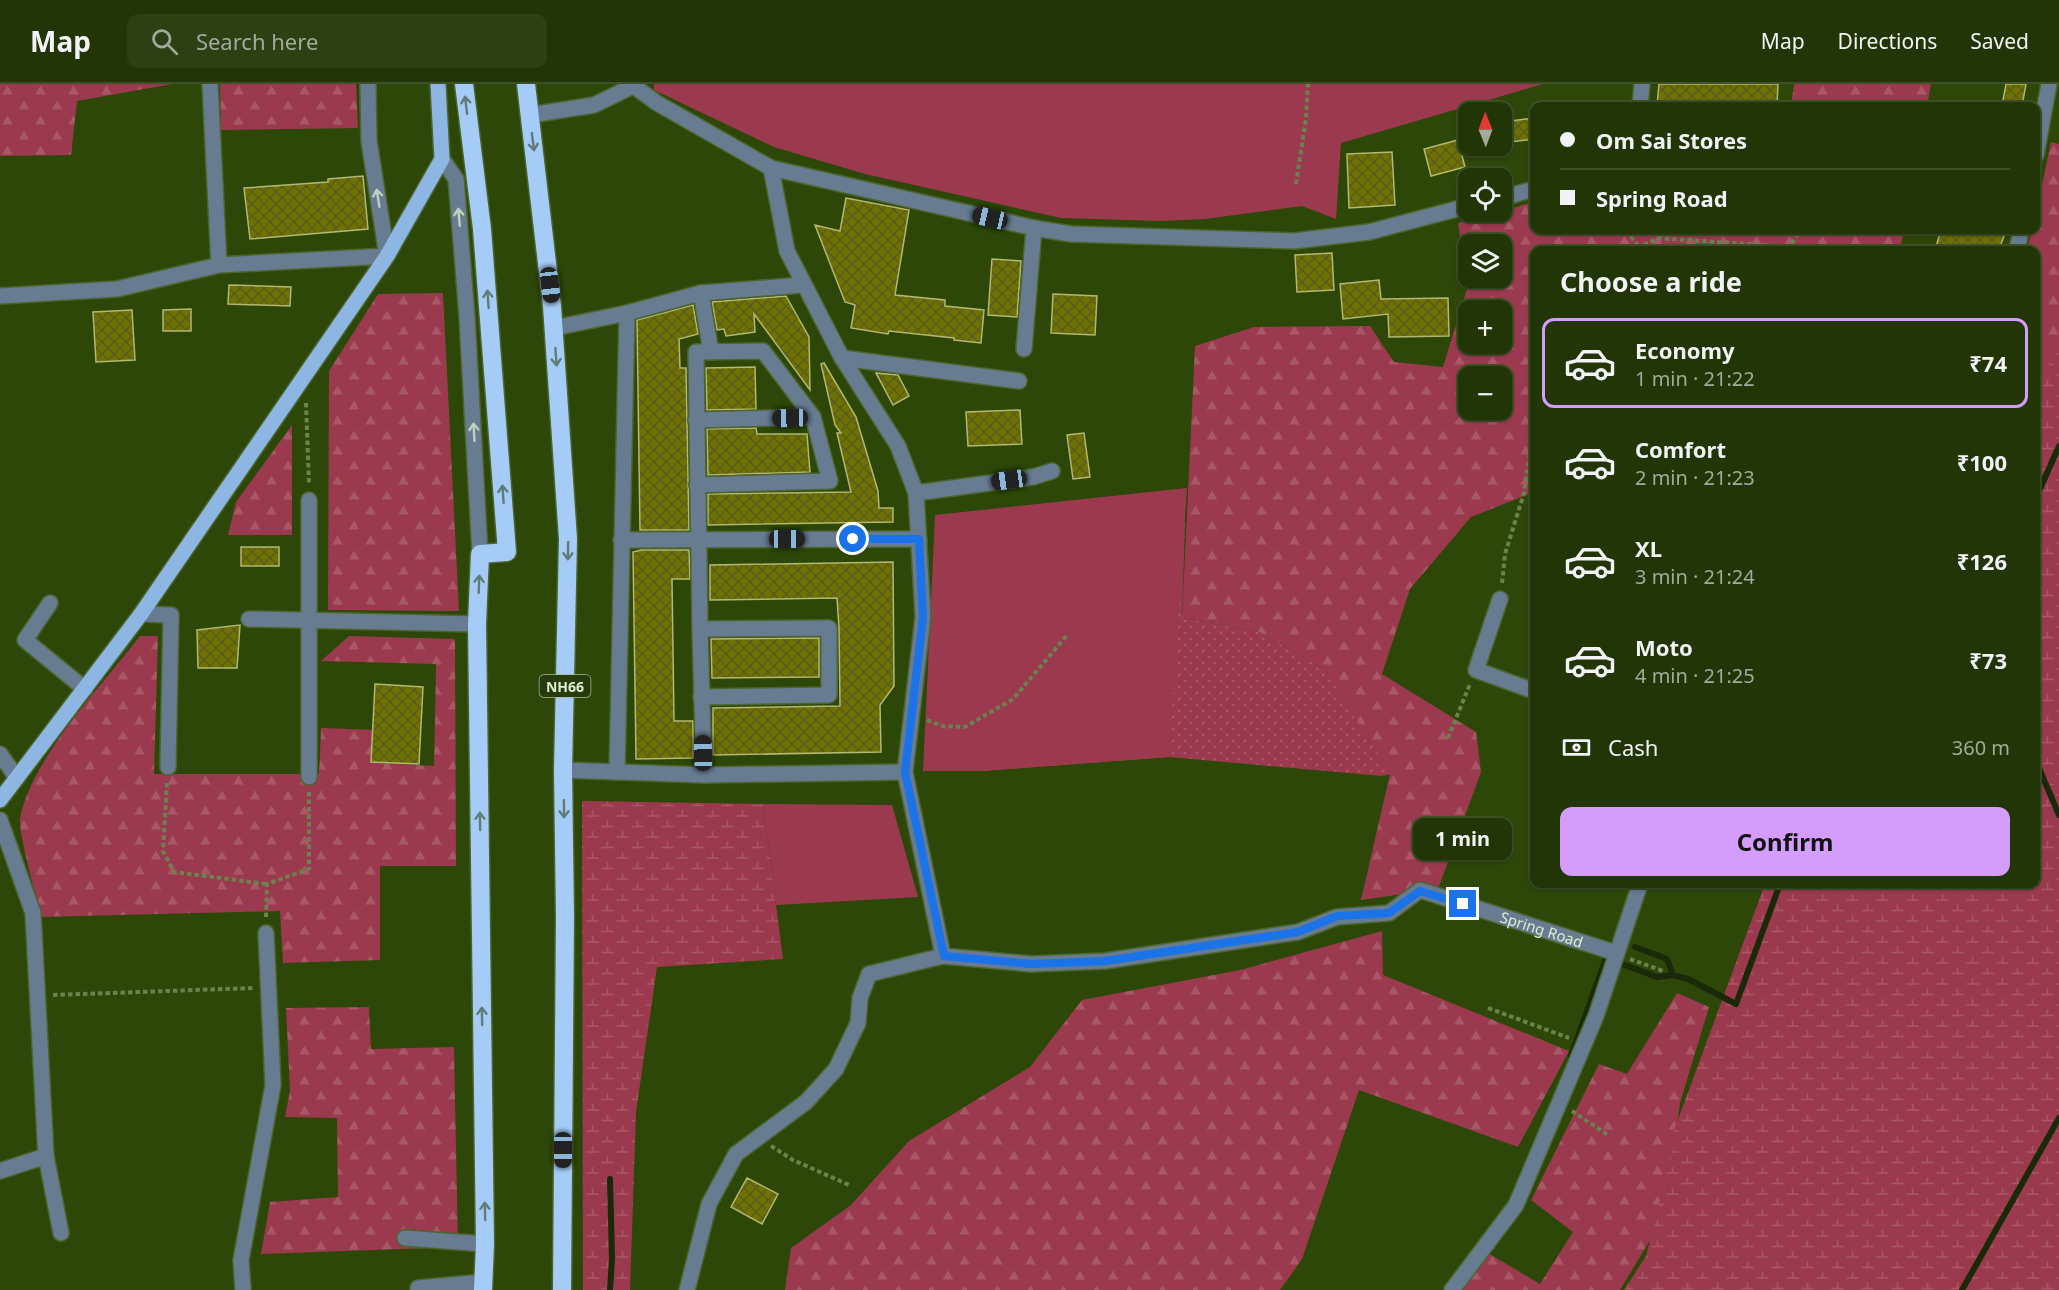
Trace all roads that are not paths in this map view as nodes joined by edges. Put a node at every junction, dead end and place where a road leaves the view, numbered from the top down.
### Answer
1 (210, 84) edge
2 (368, 84) edge
3 (438, 84) edge
4 (464, 84) edge
5 (526, 84) edge
6 (1642, 84) edge
7 (2049, 84) edge
8 (632, 85) edge
9 (1640, 102) edge
10 (530, 115) junction
11 (2040, 133) edge
12 (442, 159) junction
13 (771, 168) junction
14 (1530, 190) edge
15 (1512, 195) edge
16 (1458, 209) edge
17 (1034, 228) junction
18 (387, 256) junction
19 (219, 265) junction
20 (802, 285) junction
21 (701, 293) junction
22 (0, 296) edge
23 (627, 314) junction
24 (554, 328) junction
25 (1024, 349) dead end
26 (711, 352) junction
27 (842, 358) junction
28 (1019, 381) dead end
29 (813, 417) junction
30 (696, 420) junction
31 (1052, 471) dead end
32 (697, 485) junction
33 (916, 493) junction
34 (309, 500) road end
35 (699, 539) junction
36 (919, 539) junction
37 (621, 540) junction
38 (480, 554) junction
39 (1500, 599) road end
40 (50, 603) dead end
41 (141, 614) junction
42 (249, 619) dead end
43 (308, 620) junction
44 (477, 624) junction
45 (700, 629) junction
46 (84, 689) junction
47 (1530, 690) edge
48 (701, 697) junction
49 (0, 754) edge
50 (168, 767) road end
51 (563, 770) junction
52 (617, 772) junction
53 (905, 772) junction
54 (704, 775) junction
55 (309, 777) road end
56 (17, 778) junction
57 (0, 800) edge
58 (0, 820) edge
59 (1639, 888) edge
60 (266, 933) road end
61 (1617, 950) junction
62 (944, 956) junction
63 (46, 1156) junction
64 (0, 1171) edge
65 (61, 1233) dead end
66 (405, 1239) dead end
67 (485, 1244) junction
68 (483, 1286) edge
69 (418, 1288) dead end
70 (243, 1290) edge
71 (562, 1290) edge
72 (687, 1290) edge
73 (1452, 1290) edge

1 - 19 street
18 -> 2 street
3 - 12 main road
38 -> 4 highway
5 - 10 highway, NH66
6 - 9 street
7 - 11 street
8 - 10 street
8 - 13 street
10 -> 24 highway, NH66
12 - 18 main road
38 -> 12 street
13 - 17 street
13 - 20 street
14 - 15 street
16 - 17 street
17 - 25 street
18 - 19 street
18 - 41 main road
19 - 22 street
20 - 21 street
20 - 27 street
21 - 23 street
21 - 26 street
23 - 24 street
23 - 37 street
24 -> 51 highway, NH66
26 - 29 street
26 - 30 street
27 - 28 street
27 - 33 street
29 - 30 street
29 - 32 street
30 - 32 street
31 - 33 street
32 - 35 street
33 - 36 street
34 - 43 street
35 - 36 street
35 - 37 street
35 - 45 street
36 - 53 street
37 - 52 street
44 -> 38 highway
39 - 47 street
40 - 46 street
41 - 46 main road
41 - 50 street
42 - 43 street
43 - 44 street
43 - 55 street
67 -> 44 highway
45 - 48 street
45 - 48 street
46 - 56 main road
48 - 54 street
49 - 56 street
51 - 52 street
51 -> 71 highway, NH66
52 - 54 street
53 - 54 street
53 - 62 street
56 - 57 main road
58 - 63 street
59 - 61 street
60 - 70 street
61 - 62 street, Spring Road
61 - 73 street
62 - 72 street
63 - 64 street
63 - 65 street
66 - 67 street
67 - 68 highway
68 - 69 street

